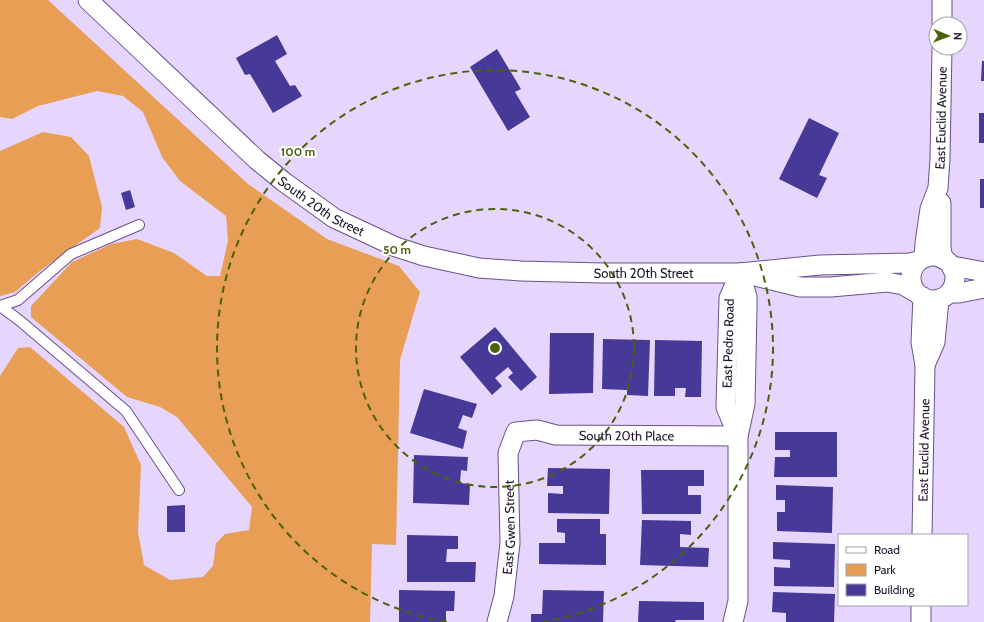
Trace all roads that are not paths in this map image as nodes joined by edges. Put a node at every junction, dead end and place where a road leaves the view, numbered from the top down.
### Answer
1 (88, 0) edge
2 (942, 0) edge
3 (942, 16) edge
4 (942, 56) edge
5 (938, 188) junction
6 (139, 225) dead end
7 (921, 260) junction
8 (948, 263) junction
9 (984, 272) edge
10 (740, 273) junction
11 (984, 288) edge
12 (932, 296) junction
13 (0, 306) edge
14 (516, 432) joint
15 (738, 436) junction
16 (179, 490) dead end
17 (922, 534) edge
18 (921, 606) edge
19 (497, 622) edge
20 (733, 622) edge
21 (921, 622) edge

1 - 10 street, South 20th Street
2 - 3 street
4 - 5 street, East Euclid Avenue
5 - 7 street, East Euclid Avenue
5 - 8 street, East Euclid Avenue
6 - 13 lane
7 - 8 street
7 - 10 street, South 20th Street
7 - 12 street
8 - 9 street
8 - 12 street
10 - 12 street, South 20th Street
10 - 15 street, East Pedro Road
11 - 12 street
12 - 17 street, East Euclid Avenue
13 - 16 lane
14 - 15 street, South 20th Place
14 - 19 street, East Gwen Street
15 - 20 street, East Pedro Road
18 - 21 street

